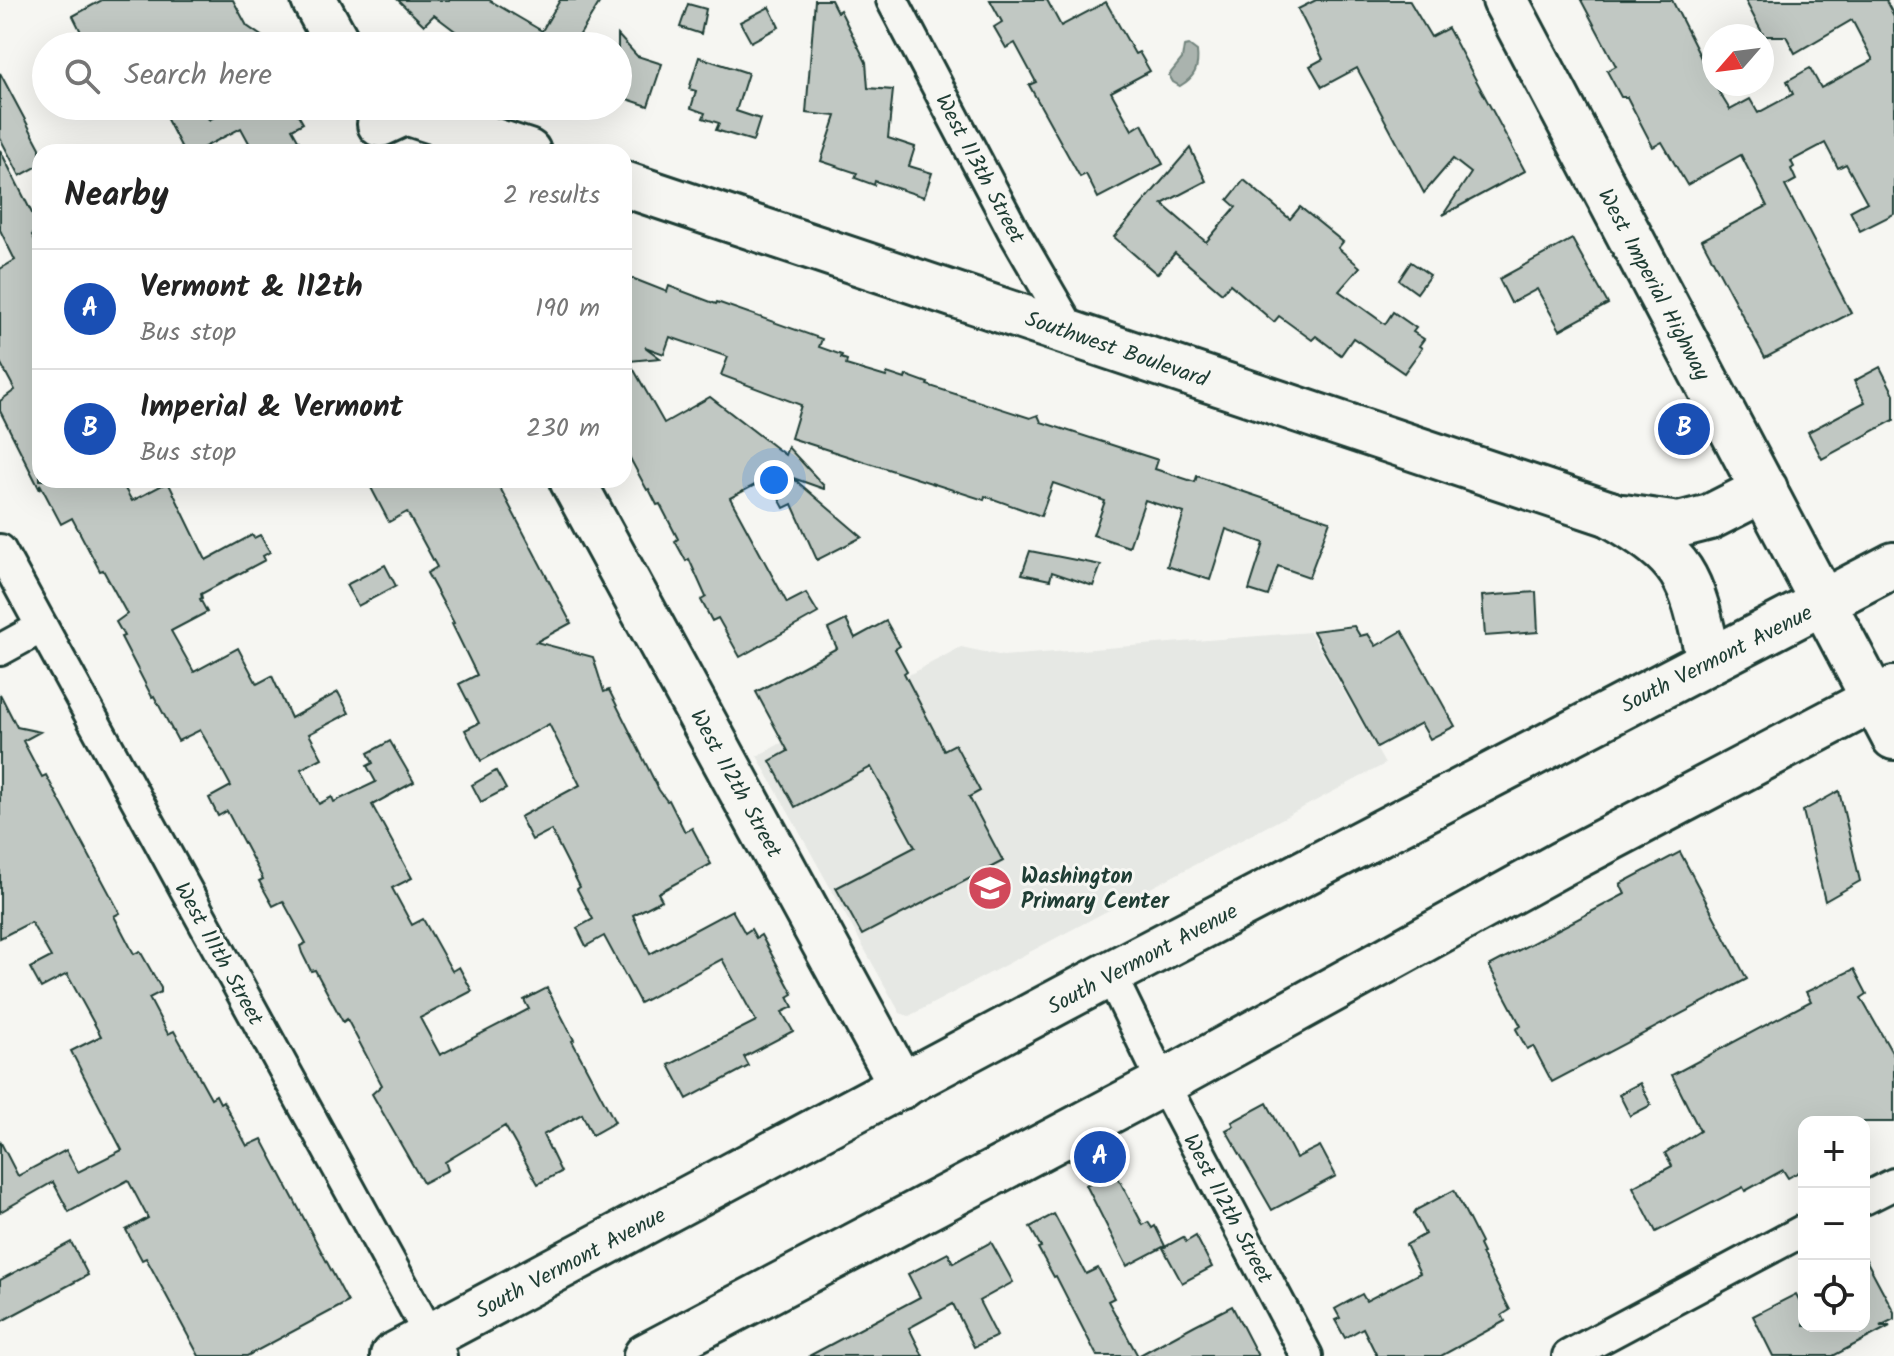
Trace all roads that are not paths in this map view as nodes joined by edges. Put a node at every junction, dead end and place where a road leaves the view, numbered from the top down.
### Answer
1 (314, 0) edge
2 (892, 0) edge
3 (1505, 0) edge
4 (331, 32) edge
5 (430, 120) edge
6 (504, 144) edge
7 (632, 187) edge
8 (1073, 334) junction
9 (576, 488) edge
10 (1765, 489) junction
11 (1610, 514) junction
12 (0, 550) edge
13 (1894, 565) edge
14 (1824, 603) junction
15 (42, 627) junction
16 (0, 650) edge
17 (1709, 660) junction
18 (1884, 694) edge
19 (1894, 737) edge
20 (1110, 974) junction
21 (1163, 1083) junction
22 (902, 1086) junction
23 (1894, 1184) edge
24 (1870, 1196) edge
25 (1798, 1233) edge
26 (421, 1349) edge
27 (646, 1356) edge
28 (1307, 1356) edge
29 (1568, 1356) edge

1 - 4 main road
2 - 8 street, West 113th Street
3 - 10 main road, West Imperial Highway
5 - 6 main road
7 - 8 main road, Southwest Boulevard
8 - 11 main road, Southwest Boulevard
9 - 22 main road, West 112th Street
10 - 11 main road
10 - 14 main road, West Imperial Highway
11 - 17 main road
12 - 15 street, West 111th Street
13 - 14 main road, South Vermont Avenue
14 - 17 main road, South Vermont Avenue
14 - 18 main road, West Imperial Highway
15 - 16 street
15 - 26 street, West 111th Street
17 - 20 main road, South Vermont Avenue
18 - 19 main road, West Imperial Highway
18 - 21 main road
20 - 21 street, West 112th Street
20 - 22 main road, South Vermont Avenue
21 - 27 main road
21 - 28 street, West 112th Street
22 - 26 main road, South Vermont Avenue
23 - 24 street
25 - 29 street

